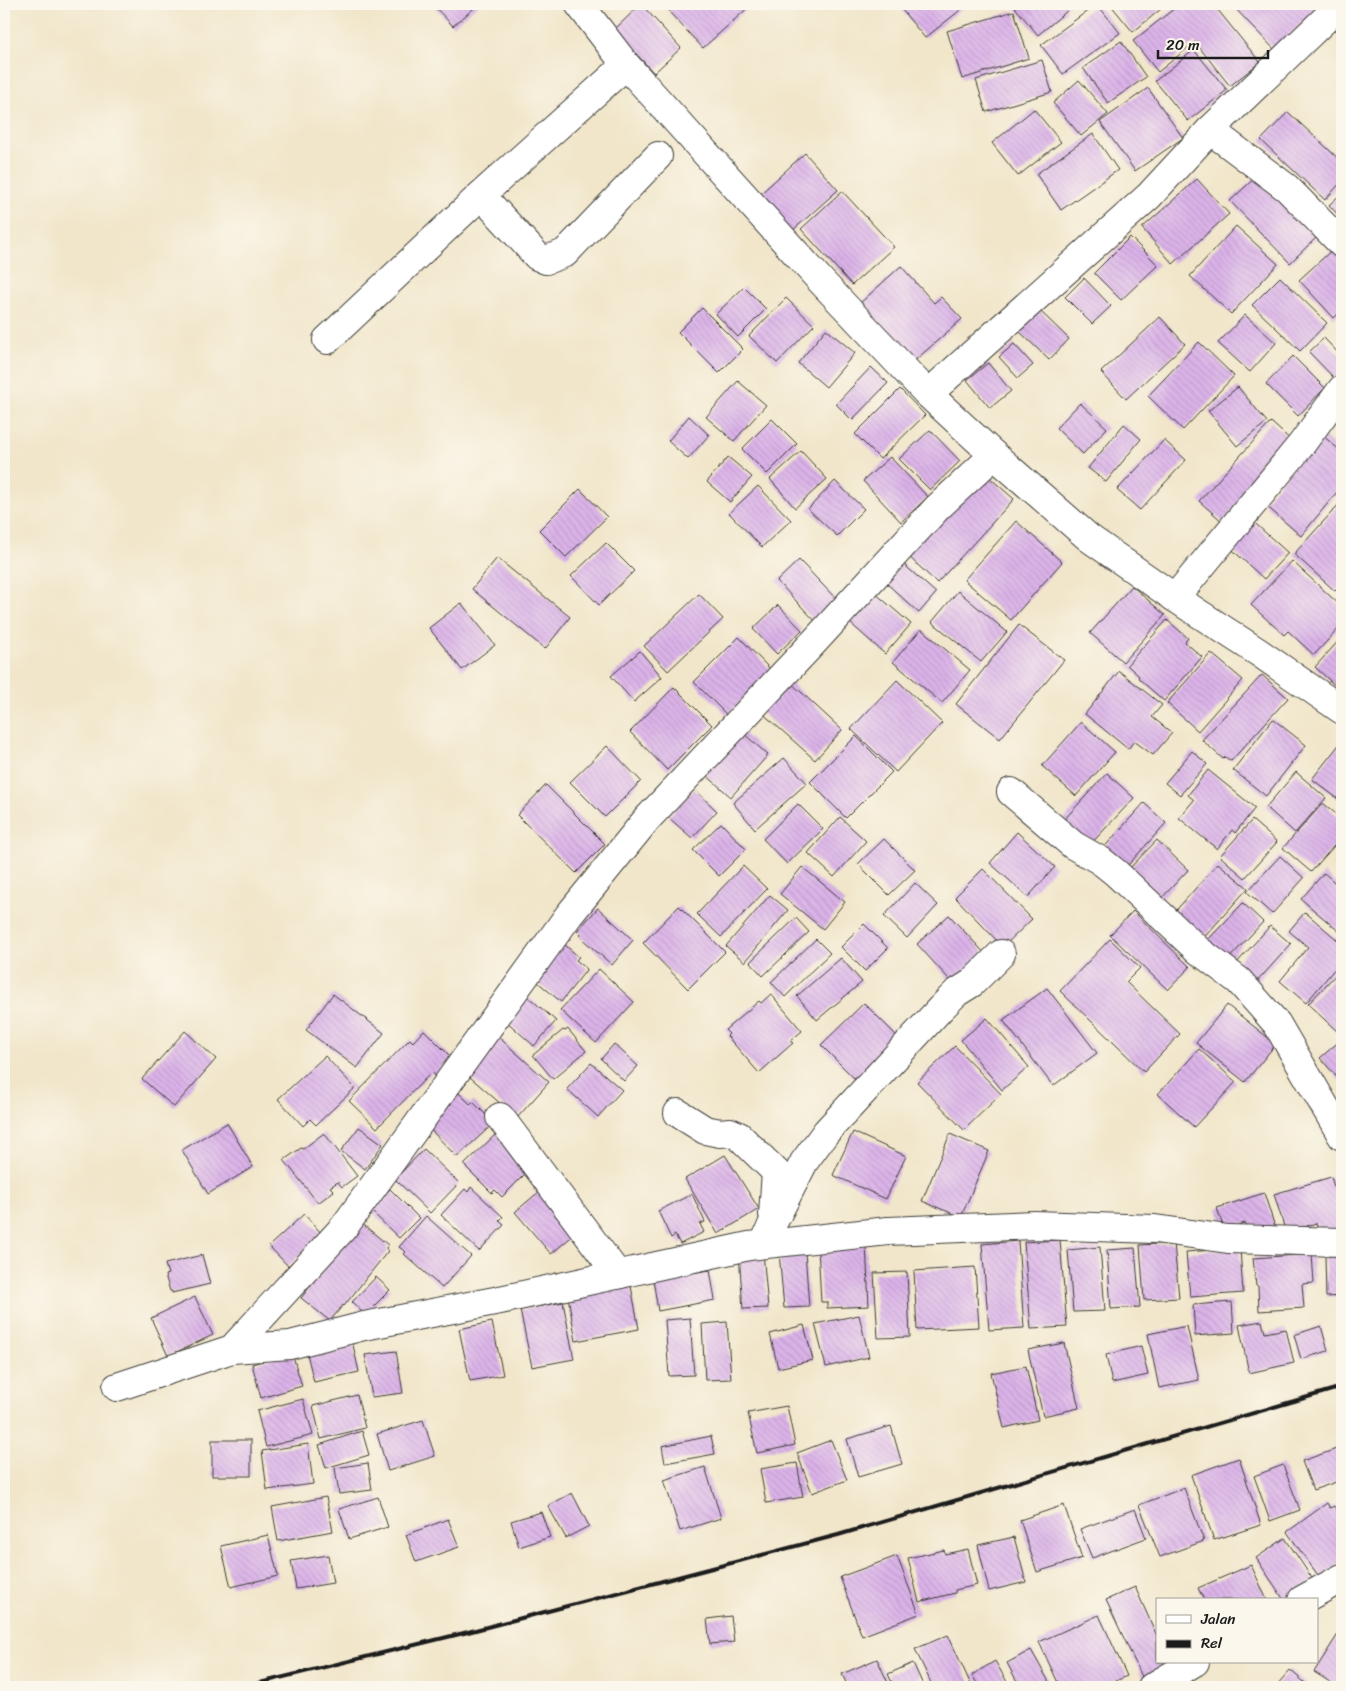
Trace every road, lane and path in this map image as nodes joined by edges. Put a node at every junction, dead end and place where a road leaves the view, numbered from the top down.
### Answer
1 (579, 4) edge
2 (1341, 4) edge
3 (626, 65) junction
4 (1210, 130) junction
5 (658, 156) dead end
6 (481, 195) junction
7 (1342, 244) edge
8 (327, 340) dead end
9 (1342, 389) edge
10 (928, 394) junction
11 (994, 455) junction
12 (1175, 598) junction
13 (1342, 710) edge
14 (1011, 792) dead end
15 (1001, 954) dead end
16 (678, 1113) dead end
17 (500, 1117) dead end
18 (1342, 1136) edge
19 (768, 1234) junction
20 (1342, 1242) edge
21 (618, 1274) junction
22 (232, 1349) junction
23 (117, 1387) dead end
24 (1342, 1578) edge
25 (1306, 1598) edge
26 (1192, 1664) edge
27 (1152, 1687) edge

1 - 3 street
2 - 4 street
3 - 6 street
3 - 10 street
4 - 7 street
4 - 10 street
5 - 6 street
6 - 8 street
9 - 12 street
10 - 11 street
11 - 12 street
11 - 22 street
12 - 13 street
14 - 18 street
15 - 19 street
16 - 19 street
17 - 21 street
19 - 20 street
19 - 21 street
21 - 22 street
22 - 23 street
24 - 25 street
26 - 27 street

